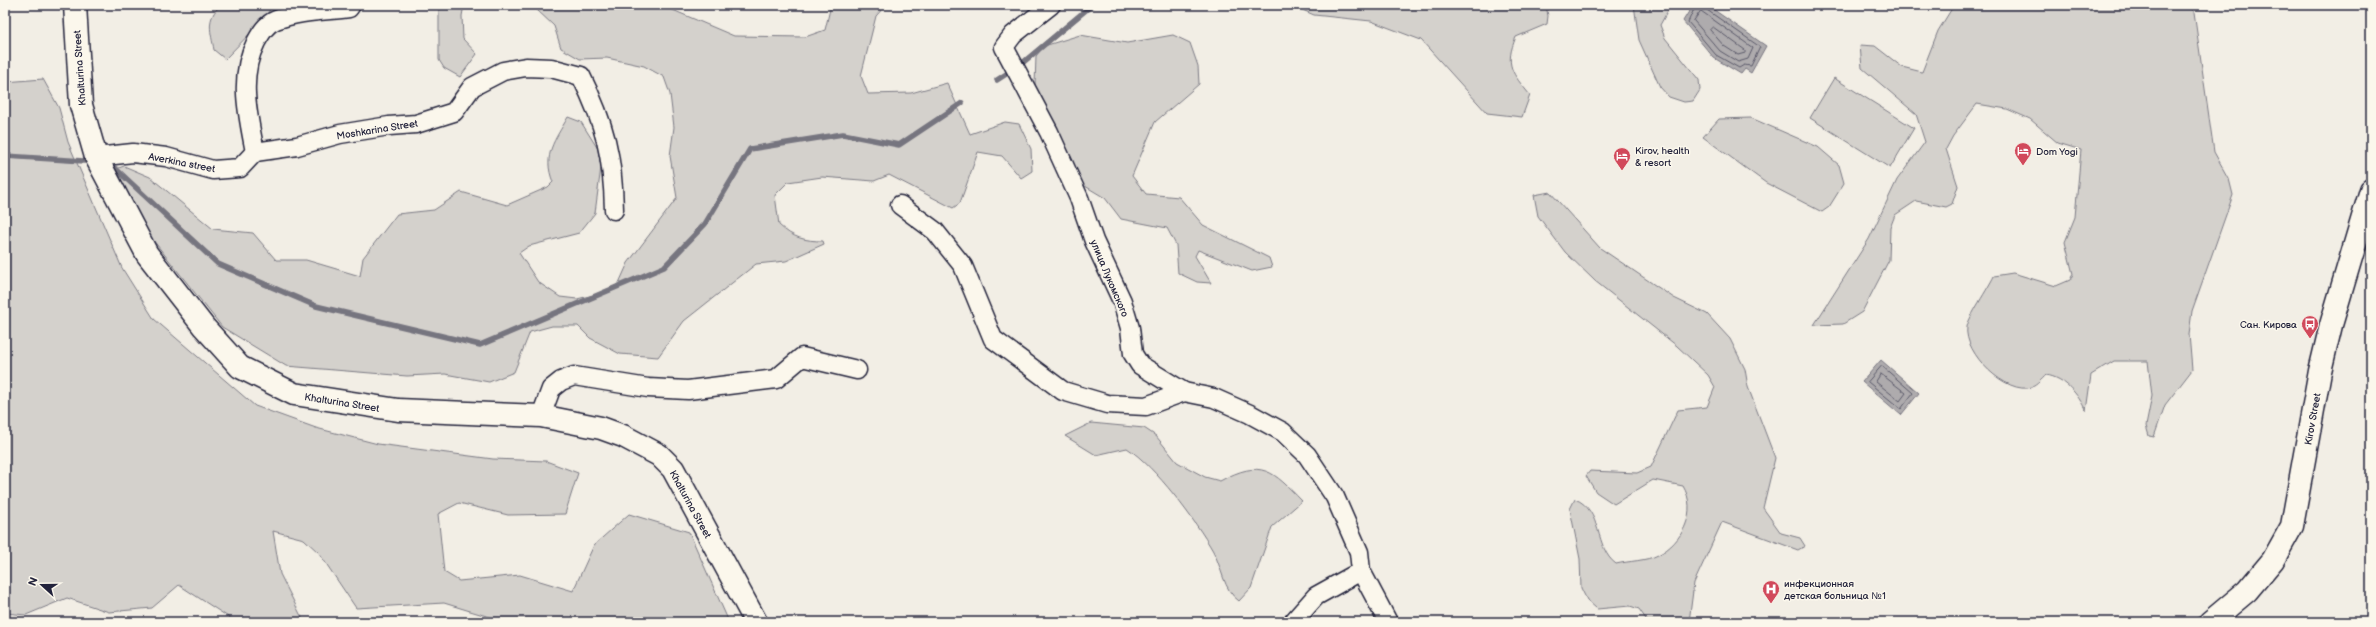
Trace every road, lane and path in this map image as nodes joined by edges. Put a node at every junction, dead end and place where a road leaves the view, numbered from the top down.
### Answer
1 (75, 5) edge
2 (351, 5) edge
3 (1051, 5) edge
4 (255, 152) junction
5 (96, 157) junction
6 (2371, 190) edge
7 (900, 205) dead end
8 (614, 210) dead end
9 (857, 370) dead end
10 (1184, 392) junction
11 (541, 416) junction
12 (1360, 571) junction
13 (756, 622) edge
14 (1293, 622) edge
15 (1388, 622) edge
16 (2210, 622) edge

1 - 5 street, Khalturina Street
2 - 4 street
3 - 10 street, улица Лукомского
4 - 5 street, Averkina street
4 - 8 street, Moshkarina Street
5 - 11 street, Khalturina Street
6 - 16 street, Kirov Street
7 - 10 street
9 - 11 street
10 - 12 street, улица Лукомского
11 - 13 street, Khalturina Street
12 - 14 street
12 - 15 street

